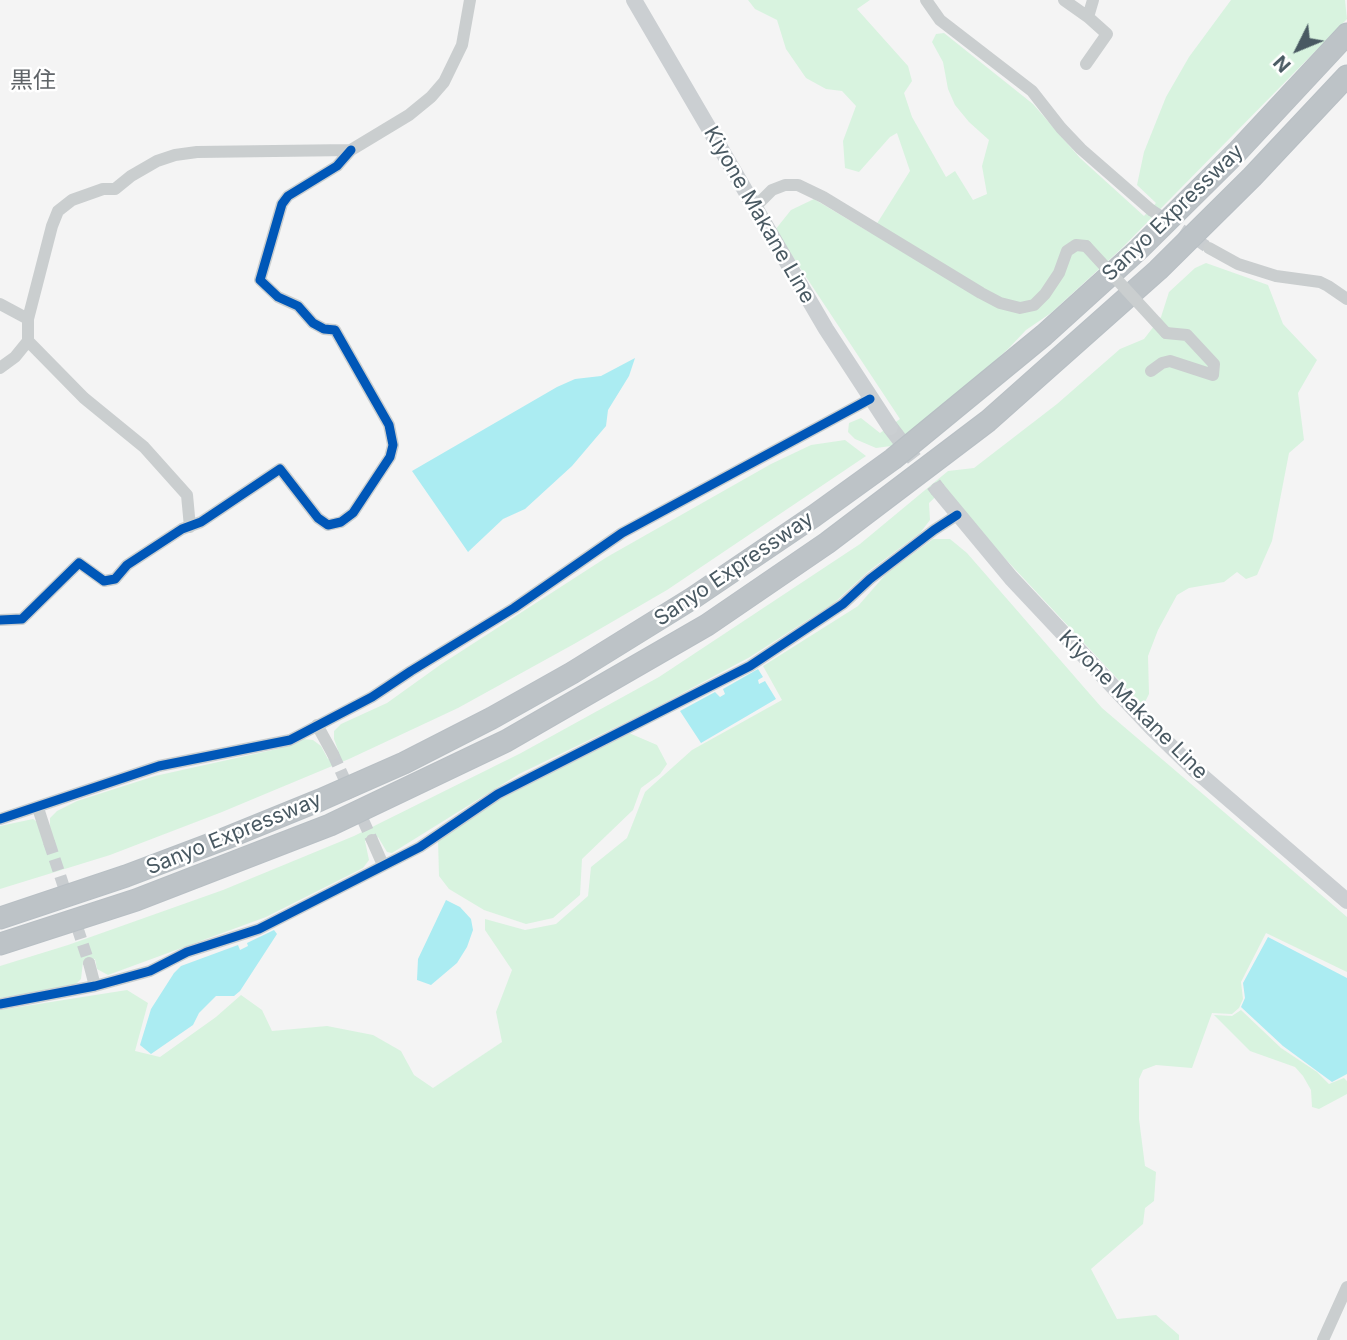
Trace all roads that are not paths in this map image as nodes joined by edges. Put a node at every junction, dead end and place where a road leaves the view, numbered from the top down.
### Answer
1 (470, 0) edge
2 (634, 0) edge
3 (926, 0) edge
4 (1064, 0) edge
5 (1093, 0) edge
6 (1088, 17) junction
7 (1342, 40) edge
8 (1086, 64) dead end
9 (1347, 76) edge
10 (351, 150) junction
11 (754, 208) junction
12 (1151, 210) tunnel mouth
13 (1209, 248) tunnel mouth
14 (1347, 299) edge
15 (0, 304) edge
16 (28, 319) junction
17 (28, 341) junction
18 (0, 368) edge
19 (1151, 371) dead end
20 (870, 400) junction
21 (890, 427) tunnel mouth
22 (938, 491) tunnel mouth
23 (957, 515) junction
24 (190, 527) junction
25 (0, 620) edge
26 (317, 725) junction
27 (333, 754) tunnel mouth
28 (38, 808) junction
29 (0, 819) edge
30 (372, 841) tunnel mouth
31 (49, 842) tunnel mouth
32 (383, 865) junction
33 (1347, 901) edge
34 (0, 918) edge
35 (0, 944) edge
36 (89, 963) tunnel mouth
37 (95, 986) junction
38 (0, 1004) edge
39 (1347, 1287) edge
40 (1323, 1340) edge

1 - 10 street
2 - 11 main road, Kiyone Makane Line
3 - 12 street
4 - 6 street
5 - 6 street
6 - 8 street
7 - 34 highway, Sanyo Expressway
9 - 35 highway, Sanyo Expressway
10 - 16 street
10 - 24 street
11 - 19 street, bridge
11 - 20 main road, Kiyone Makane Line
13 - 14 street
15 - 16 street
16 - 17 street
17 - 18 street
17 - 24 street
20 - 21 main road, Kiyone Makane Line
20 - 26 street
22 - 23 main road, Kiyone Makane Line
23 - 32 street
23 - 33 main road, Kiyone Makane Line
24 - 25 street
26 - 27 street
26 - 28 street
28 - 29 street
28 - 31 street
30 - 32 street
32 - 37 street
36 - 37 street
37 - 38 street
39 - 40 street

